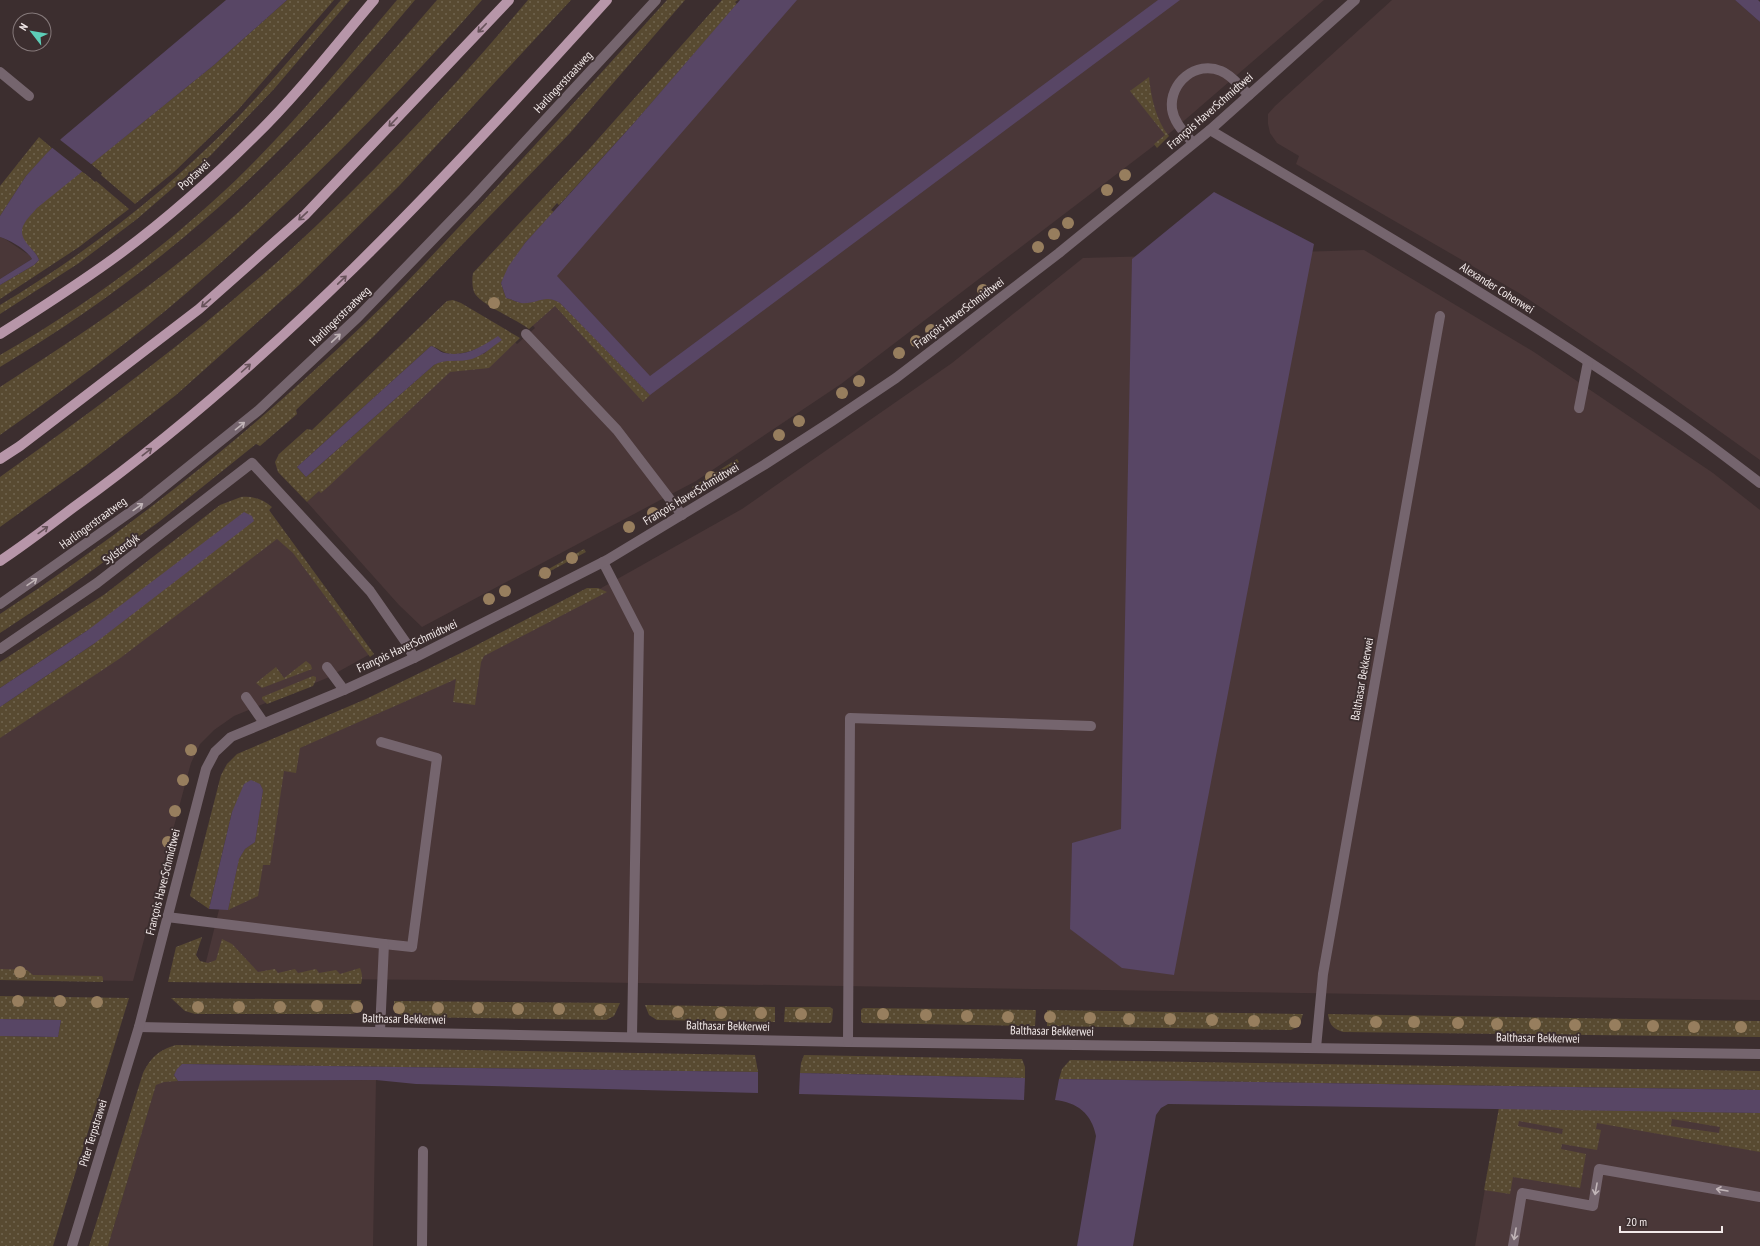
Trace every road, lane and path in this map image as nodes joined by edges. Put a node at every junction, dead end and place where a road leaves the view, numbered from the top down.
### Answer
1 (374, 0) edge
2 (509, 0) edge
3 (607, 0) edge
4 (656, 0) edge
5 (1355, 0) edge
6 (0, 72) edge
7 (1249, 95) junction
8 (29, 96) dead end
9 (1210, 130) junction
10 (1193, 143) junction
11 (1440, 316) dead end
12 (0, 334) edge
13 (526, 334) dead end
14 (1588, 362) junction
15 (1579, 408) dead end
16 (0, 459) edge
17 (1760, 482) edge
18 (682, 515) junction
19 (0, 561) edge
20 (603, 562) junction
21 (0, 604) edge
22 (0, 649) edge
23 (414, 658) junction
24 (327, 666) dead end
25 (344, 690) junction
26 (246, 698) dead end
27 (264, 723) junction
28 (1091, 726) dead end
29 (381, 742) dead end
30 (167, 917) junction
31 (384, 944) junction
32 (139, 1027) junction
33 (380, 1032) junction
34 (632, 1036) junction
35 (848, 1042) junction
36 (1316, 1048) junction
37 (1760, 1054) edge
38 (423, 1152) dead end
39 (1760, 1197) edge
40 (72, 1246) edge
41 (422, 1246) edge
42 (1513, 1246) edge

1 - 12 main road, Poptawei
2 -> 16 main road
19 -> 3 main road, Harlingerstraatweg
21 -> 4 street, Harlingerstraatweg
5 - 7 street, François HaverSchmidtwei
6 - 8 street
7 - 9 street, François HaverSchmidtwei
7 - 10 street
9 - 10 street, François HaverSchmidtwei
9 - 14 street, Alexander Cohenwei
10 - 18 street, François HaverSchmidtwei
11 - 36 street, Balthasar Bekkerwei
13 - 18 street
14 - 15 street
14 - 17 street, Alexander Cohenwei
18 - 20 street, François HaverSchmidtwei
20 - 23 street, François HaverSchmidtwei
20 - 34 street
22 - 23 street, Sylsterdyk
23 - 25 street, François HaverSchmidtwei
24 - 25 street
25 - 27 street, François HaverSchmidtwei
26 - 27 street
27 - 30 street, François HaverSchmidtwei
28 - 35 street
29 - 31 street
30 - 31 street
30 - 32 street, François HaverSchmidtwei
31 - 33 street
32 - 33 street, Balthasar Bekkerwei
32 - 40 street, Piter Terpstrawei
33 - 34 street, Balthasar Bekkerwei
34 - 35 street, Balthasar Bekkerwei
35 - 36 street, Balthasar Bekkerwei
36 - 37 street, Balthasar Bekkerwei
38 - 41 street
39 -> 42 street

